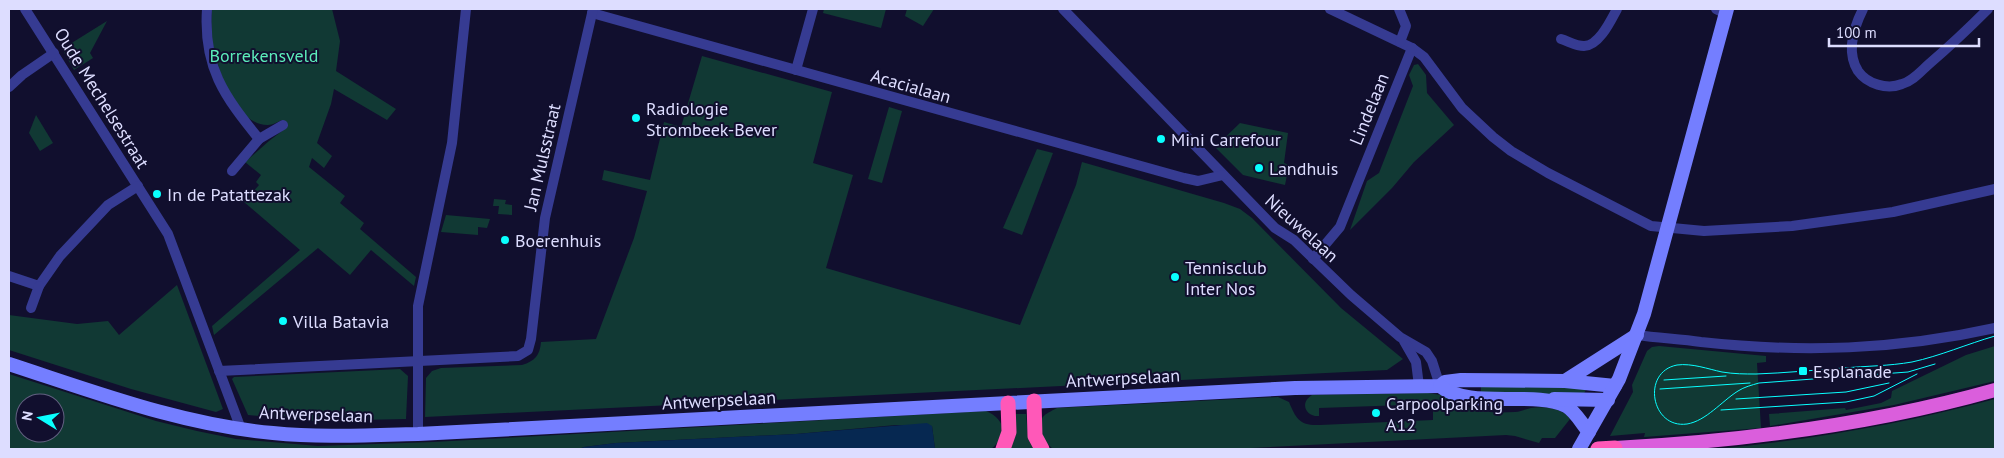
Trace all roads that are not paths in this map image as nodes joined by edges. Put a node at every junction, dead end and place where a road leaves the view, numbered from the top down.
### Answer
1 (25, 9) edge
2 (207, 9) edge
3 (466, 9) edge
4 (813, 9) edge
5 (1063, 9) edge
6 (1330, 9) edge
7 (1399, 9) edge
8 (1617, 9) edge
9 (1863, 9) edge
10 (1988, 9) edge
11 (1723, 10) edge
12 (592, 11) edge
13 (1561, 39) dead end
14 (1400, 42) junction
15 (1412, 48) junction
16 (54, 53) junction
17 (796, 70) junction
18 (9, 87) edge
19 (283, 125) dead end
20 (259, 139) junction
21 (232, 171) dead end
22 (1223, 175) junction
23 (138, 186) junction
24 (1995, 189) edge
25 (1667, 228) junction
26 (1313, 259) junction
27 (9, 276) edge
28 (39, 286) junction
29 (31, 308) dead end
30 (1995, 328) edge
31 (1636, 335) junction
32 (1400, 337) junction
33 (417, 362) junction
34 (9, 364) edge
35 (219, 370) junction
36 (1565, 382) junction
37 (1419, 386) junction
38 (1440, 386) junction
39 (1615, 386) junction
40 (1995, 390) edge
41 (1540, 400) junction
42 (1608, 400) junction
43 (1034, 401) junction
44 (1008, 403) junction
45 (240, 429) junction
46 (1589, 432) junction
47 (418, 434) junction
48 (1616, 448) edge
49 (1003, 449) edge
50 (1042, 449) edge
51 (1579, 449) edge
52 (1598, 449) edge

1 - 16 street, Oude Mechelsestraat
2 - 20 street
3 - 33 street
4 - 17 street
5 - 22 street, Nieuwelaan
6 - 14 street
7 - 14 street
8 - 13 street
9 - 10 street
11 - 25 main road
12 - 17 street, Acacialaan
12 - 33 street, Jan Mulsstraat
14 - 15 street
15 - 25 street
15 - 26 street, Lindelaan
16 - 18 street
16 - 23 street, Oude Mechelsestraat
17 - 22 street, Acacialaan
19 - 20 street
20 - 21 street
22 - 26 street, Nieuwelaan
23 - 28 street
23 - 35 street, Oude Mechelsestraat
24 - 25 street
25 - 31 main road
26 - 32 street, Nieuwelaan
27 - 28 street
28 - 29 street
30 - 31 street
31 - 36 main road
31 - 39 main road
32 - 37 street, Nieuwelaan
32 - 38 street, Nieuwelaan
33 - 35 street
33 - 47 street
34 - 45 main road, Antwerpselaan
35 - 45 street, Oude Mechelsestraat
36 - 38 main road, Antwerpselaan
36 - 39 main road, Antwerpselaan
37 - 38 main road, Antwerpselaan
37 - 43 main road, Antwerpselaan
38 - 41 main road, Antwerpselaan
39 - 42 main road
40 - 48 highway
41 - 42 main road, Antwerpselaan
41 - 46 main road, Antwerpselaan
42 - 46 main road
43 - 44 main road, Antwerpselaan
43 - 50 highway
44 - 47 main road, Antwerpselaan
44 - 49 highway
45 - 47 main road, Antwerpselaan
46 - 51 main road
48 - 52 highway

